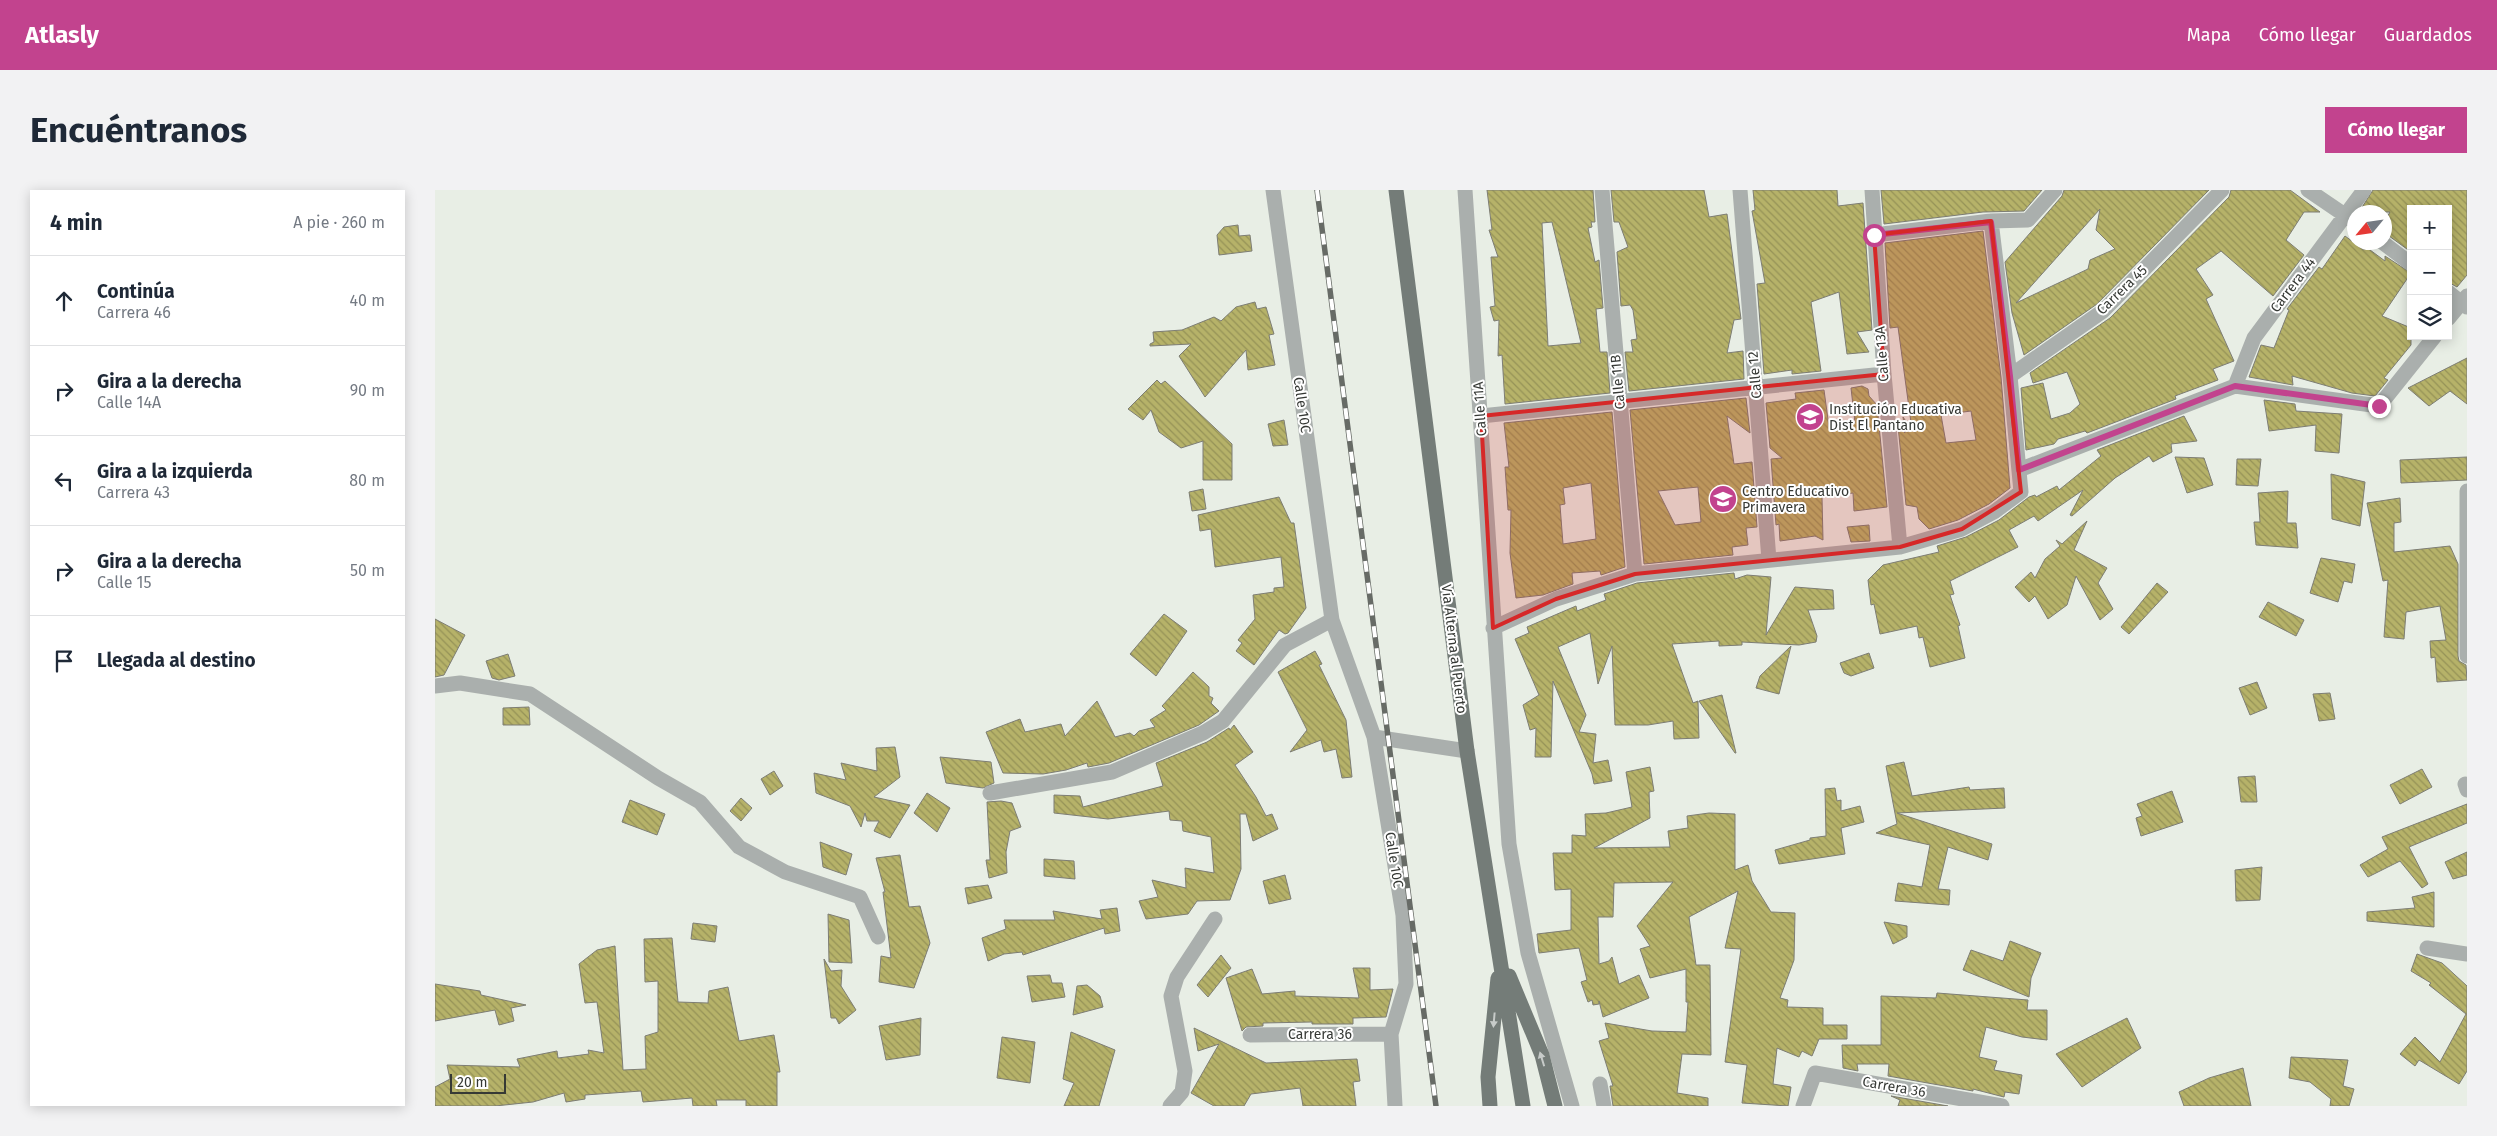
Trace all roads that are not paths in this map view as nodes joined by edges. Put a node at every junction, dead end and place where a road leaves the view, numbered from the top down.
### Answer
1 (1273, 190) edge
2 (1396, 190) edge
3 (1465, 190) edge
4 (1602, 190) edge
5 (1740, 190) edge
6 (1872, 190) edge
7 (2055, 190) edge
8 (2222, 190) edge
9 (2307, 190) edge
10 (2364, 190) edge
11 (2357, 205) edge
12 (2347, 217) edge
13 (1991, 222) junction
14 (2347, 223) edge
15 (1874, 235) junction
16 (2392, 250) edge
17 (2407, 261) edge
18 (2452, 294) edge
19 (2465, 302) edge
20 (2452, 315) edge
21 (2432, 340) edge
22 (1884, 374) junction
23 (2010, 376) junction
24 (2235, 386) junction
25 (1756, 388) junction
26 (1619, 400) junction
27 (1481, 416) junction
28 (2019, 470) junction
29 (2467, 491) edge
30 (1901, 547) junction
31 (1769, 560) junction
32 (1635, 574) junction
33 (1331, 620) junction
34 (1493, 628) junction
35 (2467, 656) edge
36 (435, 686) edge
37 (1374, 737) junction
38 (1467, 751) junction
39 (990, 793) dead end
40 (1215, 919) dead end
41 (878, 937) dead end
42 (2427, 948) dead end
43 (1500, 954) junction
44 (2467, 954) edge
45 (1391, 1034) junction
46 (1250, 1035) dead end
47 (1600, 1084) dead end
48 (1170, 1106) edge
49 (1395, 1106) edge
50 (1490, 1106) edge
51 (1523, 1106) edge
52 (1555, 1106) edge
53 (1572, 1106) edge
54 (1604, 1106) edge
55 (1803, 1106) edge
56 (2002, 1106) edge

1 - 33 street, Calle 10C
2 - 38 main road, Vía Alterna al Puerto
3 - 27 street, Calle 11A
4 - 26 street, Calle 11B
5 - 25 street, Calle 12
6 - 15 street, Calle 13A
7 - 13 street
8 - 23 street, Carrera 45
9 - 12 street
10 - 11 street, Carrera 44
13 - 15 street
13 - 23 street
14 - 24 street, Carrera 44
15 - 22 street, Calle 13A
16 - 17 street
18 - 19 street
19 - 20 street
21 - 24 street
22 - 25 street
22 - 30 street, Calle 13A
23 - 28 street
24 - 28 street
25 - 26 street
25 - 31 street, Calle 12
26 - 27 street
26 - 32 street, Calle 11B
27 - 34 street, Calle 11A
28 - 30 street
29 - 35 street
30 - 31 street
31 - 32 street
32 - 34 street
33 - 37 street, Calle 10C
33 - 39 street
34 - 53 street, Calle 11A
36 - 41 street
37 - 38 street
37 - 45 street, Calle 10C
38 - 43 main road, Vía Alterna al Puerto
40 - 48 street
42 - 44 street
43 -> 50 main road
43 - 51 main road, Vía Alterna al Puerto
52 -> 43 main road
45 - 46 street, Carrera 36
45 - 49 street, Calle 10C
47 - 54 street
55 - 56 street, Carrera 36

